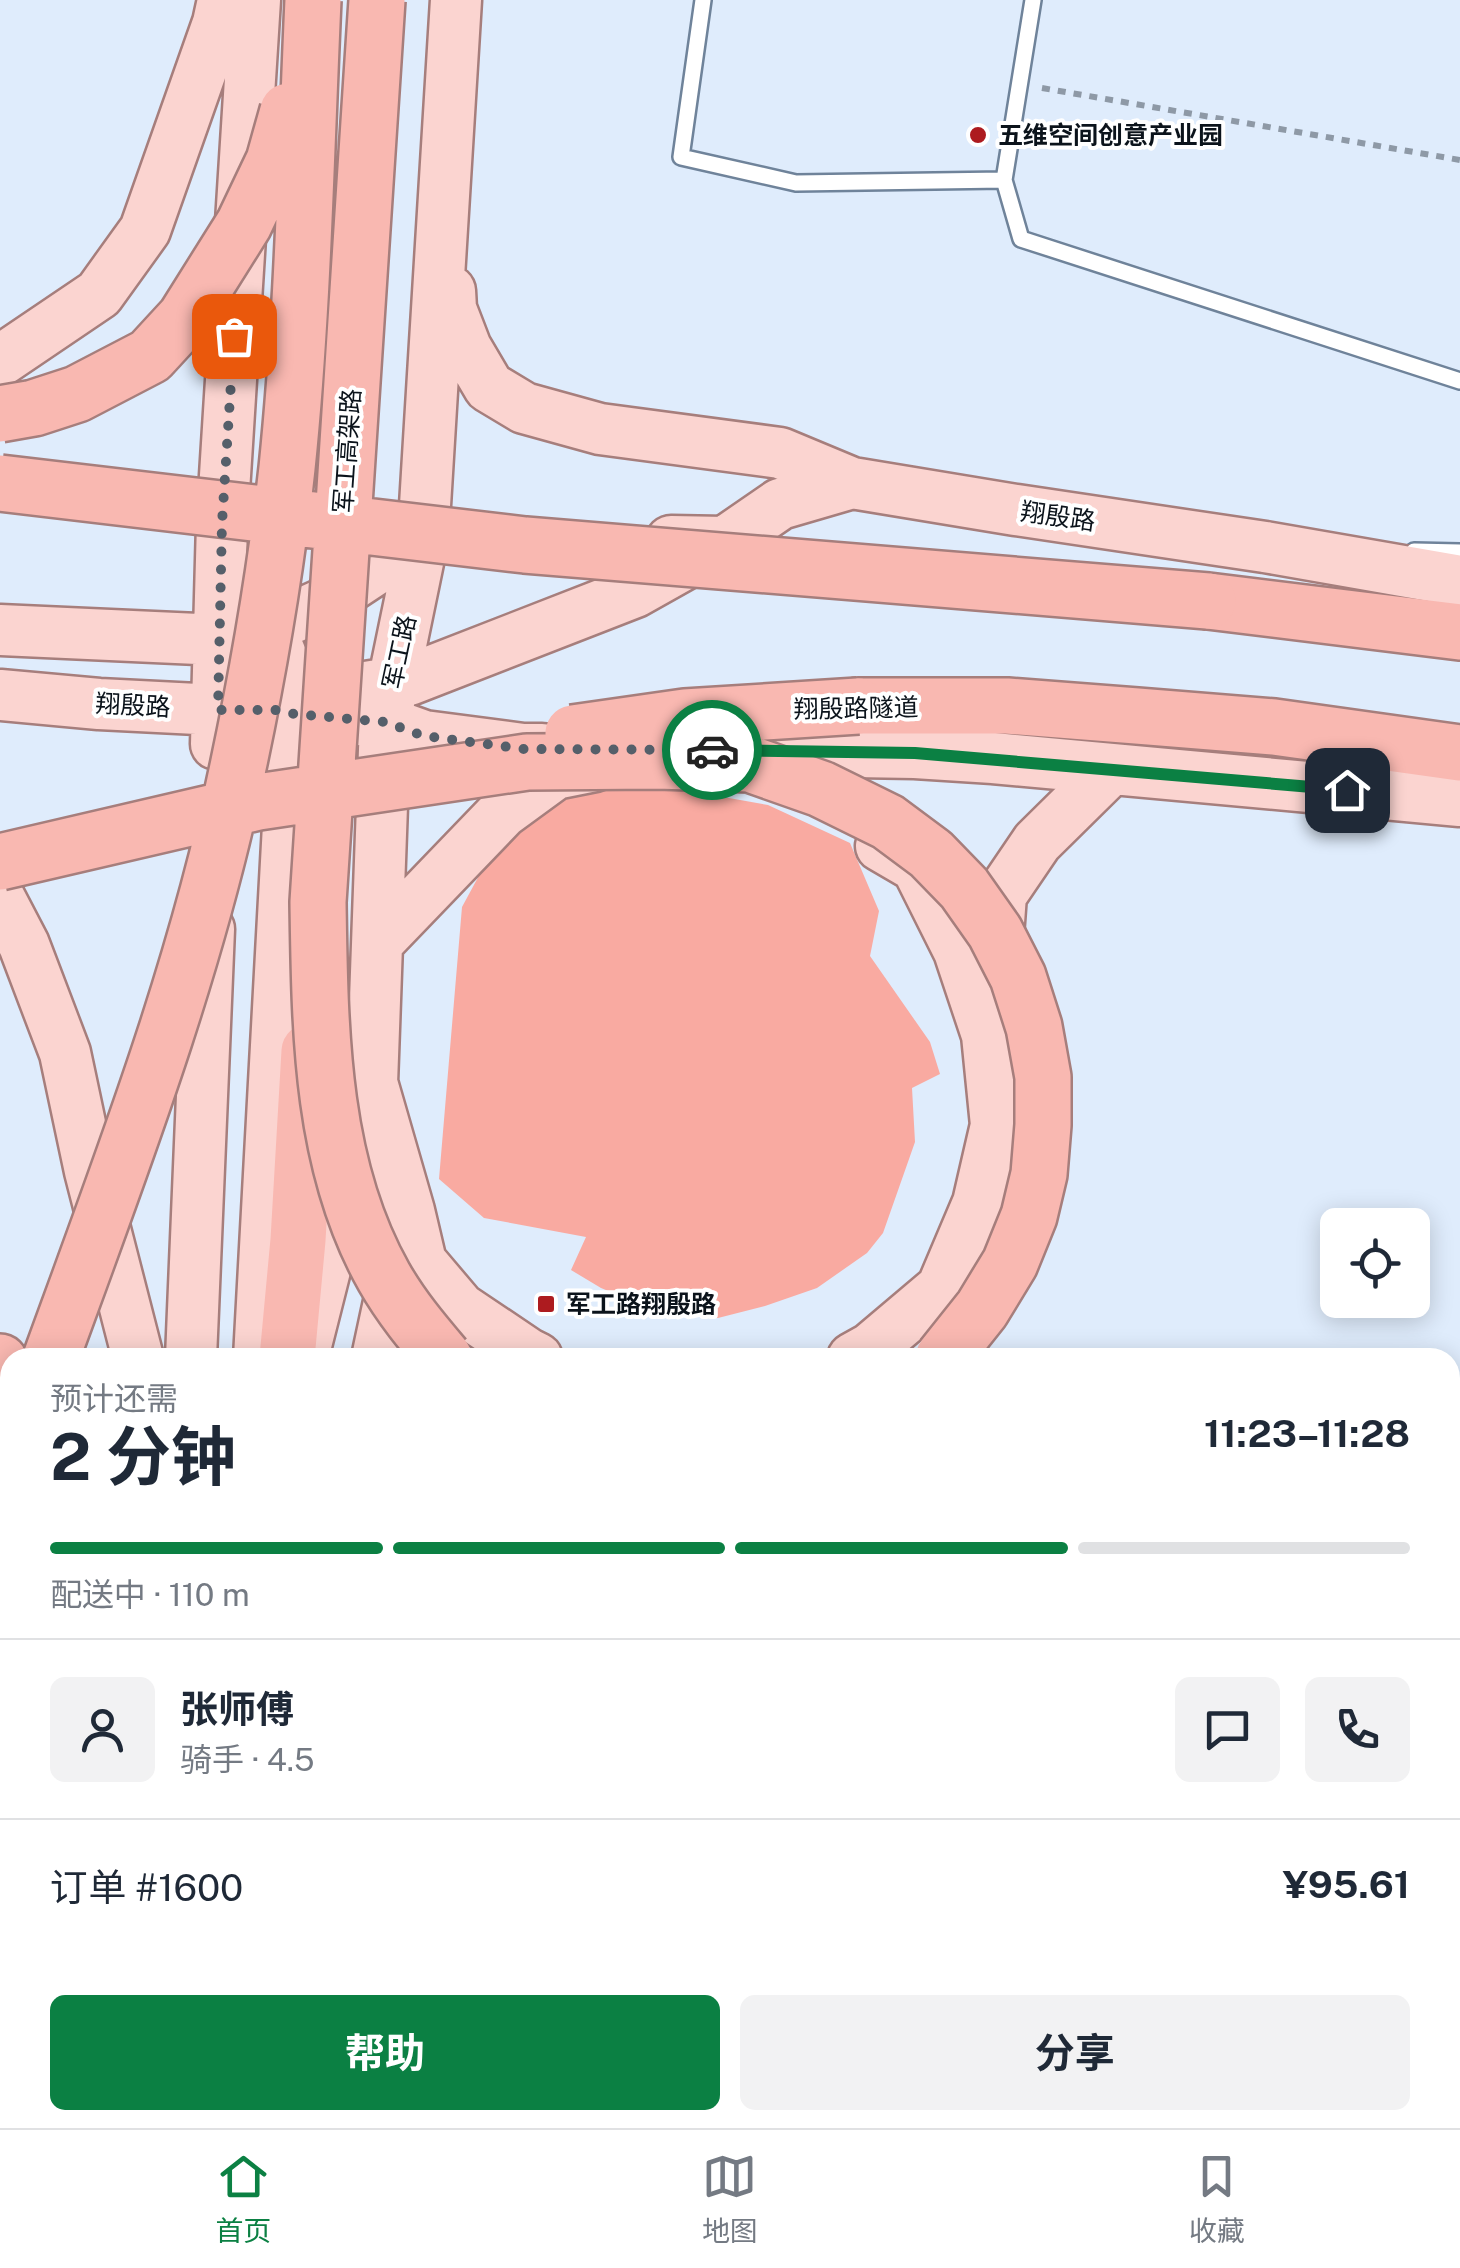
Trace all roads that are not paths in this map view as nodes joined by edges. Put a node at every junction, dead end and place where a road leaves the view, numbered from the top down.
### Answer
1 (223, 0) edge
2 (255, 0) edge
3 (312, 0) edge
4 (377, 0) edge
5 (456, 0) edge
6 (703, 0) edge
7 (1033, 0) edge
8 (445, 176) junction
9 (1004, 180) junction
10 (0, 361) edge
11 (1460, 380) edge
12 (0, 414) edge
13 (852, 482) junction
14 (0, 483) edge
15 (0, 503) edge
16 (222, 523) junction
17 (423, 538) junction
18 (725, 542) junction
19 (1265, 546) junction
20 (1382, 550) dead end
21 (1402, 550) dead end
22 (1460, 552) edge
23 (1460, 581) edge
24 (270, 628) junction
25 (0, 630) edge
26 (1460, 632) edge
27 (220, 640) junction
28 (0, 695) edge
29 (389, 702) junction
30 (296, 706) junction
31 (218, 710) junction
32 (672, 750) junction
33 (1460, 753) edge
34 (1112, 768) junction
35 (1460, 800) edge
36 (258, 802) junction
37 (0, 862) edge
38 (0, 899) edge
39 (318, 902) junction
40 (378, 942) junction
41 (372, 1084) junction
42 (198, 1184) junction
43 (408, 1210) junction
44 (55, 1348) edge
45 (135, 1348) edge
46 (167, 1348) edge
47 (191, 1348) edge
48 (259, 1348) edge
49 (288, 1348) edge
50 (306, 1348) edge
51 (379, 1348) edge
52 (435, 1348) edge
53 (520, 1348) edge
54 (871, 1348) edge
55 (916, 1348) edge
56 (951, 1348) edge

1 - 10 main road
2 - 16 main road
3 - 12 highway, bridge
3 - 44 highway, bridge
4 - 39 highway, 军工高架路, bridge
5 - 8 main road, 军工路
6 - 9 lane
7 - 9 lane
8 - 13 main road
8 - 17 main road, 军工路
9 - 11 lane
13 - 18 main road
13 - 19 main road, 翔殷路
14 - 26 highway, bridge
15 - 16 main road
16 - 17 main road
16 - 24 main road
16 - 27 main road
17 - 18 main road
17 - 24 main road
17 - 29 main road, 军工路
18 - 29 main road
19 - 20 lane, 翔殷路
19 - 23 main road, 翔殷路
21 - 22 lane
24 - 27 main road
24 - 30 main road
25 - 27 main road
27 - 31 main road
28 - 31 main road, 翔殷路
29 - 30 main road
29 - 32 main road
29 - 40 main road, 军工路
30 - 31 main road, 翔殷路
30 - 48 main road
31 - 42 main road
32 - 34 main road
32 - 40 main road
32 - 54 main road
33 - 36 highway, 翔殷路隧道, bridge
34 - 35 main road
34 - 55 main road
36 - 37 highway, bridge
36 - 56 highway, bridge
38 - 45 main road
39 - 49 highway, bridge
39 - 52 highway, bridge
40 - 41 main road, 军工路
41 - 43 main road
41 - 50 main road, 军工路
42 - 46 main road
42 - 47 main road
43 - 51 main road
43 - 53 main road

